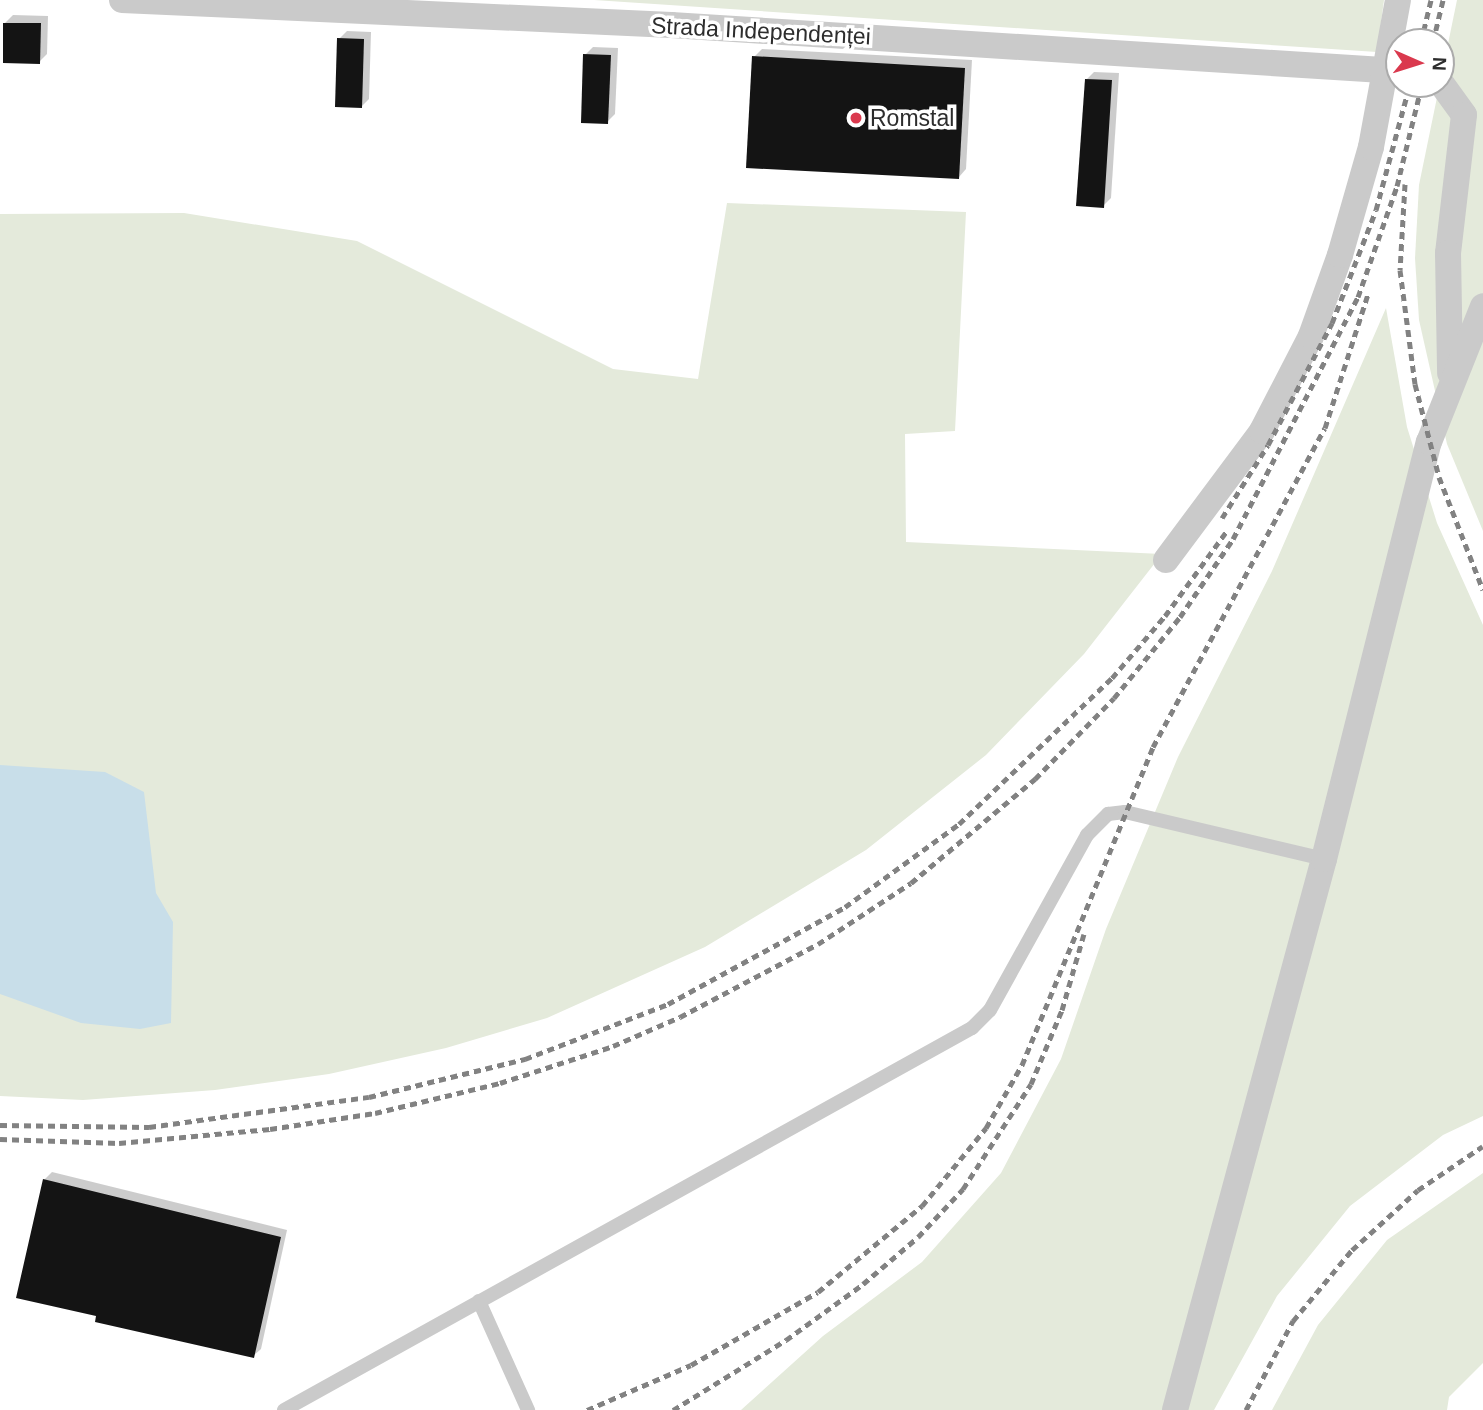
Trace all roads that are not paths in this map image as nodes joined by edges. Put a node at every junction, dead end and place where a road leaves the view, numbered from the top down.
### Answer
1 (122, 0) edge
2 (1398, 0) edge
3 (1396, 28) edge
4 (1385, 70) edge
5 (1385, 98) edge
6 (1452, 98) edge
7 (1483, 306) edge
8 (1450, 383) junction
9 (1166, 560) dead end
10 (1324, 859) junction
11 (479, 1301) junction
12 (284, 1410) edge
13 (528, 1410) edge
14 (1175, 1410) edge

1 - 4 street, Strada Independenței
2 - 3 street
5 - 9 street
6 - 8 street
7 - 8 street
8 - 10 street
10 - 11 lane
10 - 14 street
11 - 12 lane
11 - 13 lane

